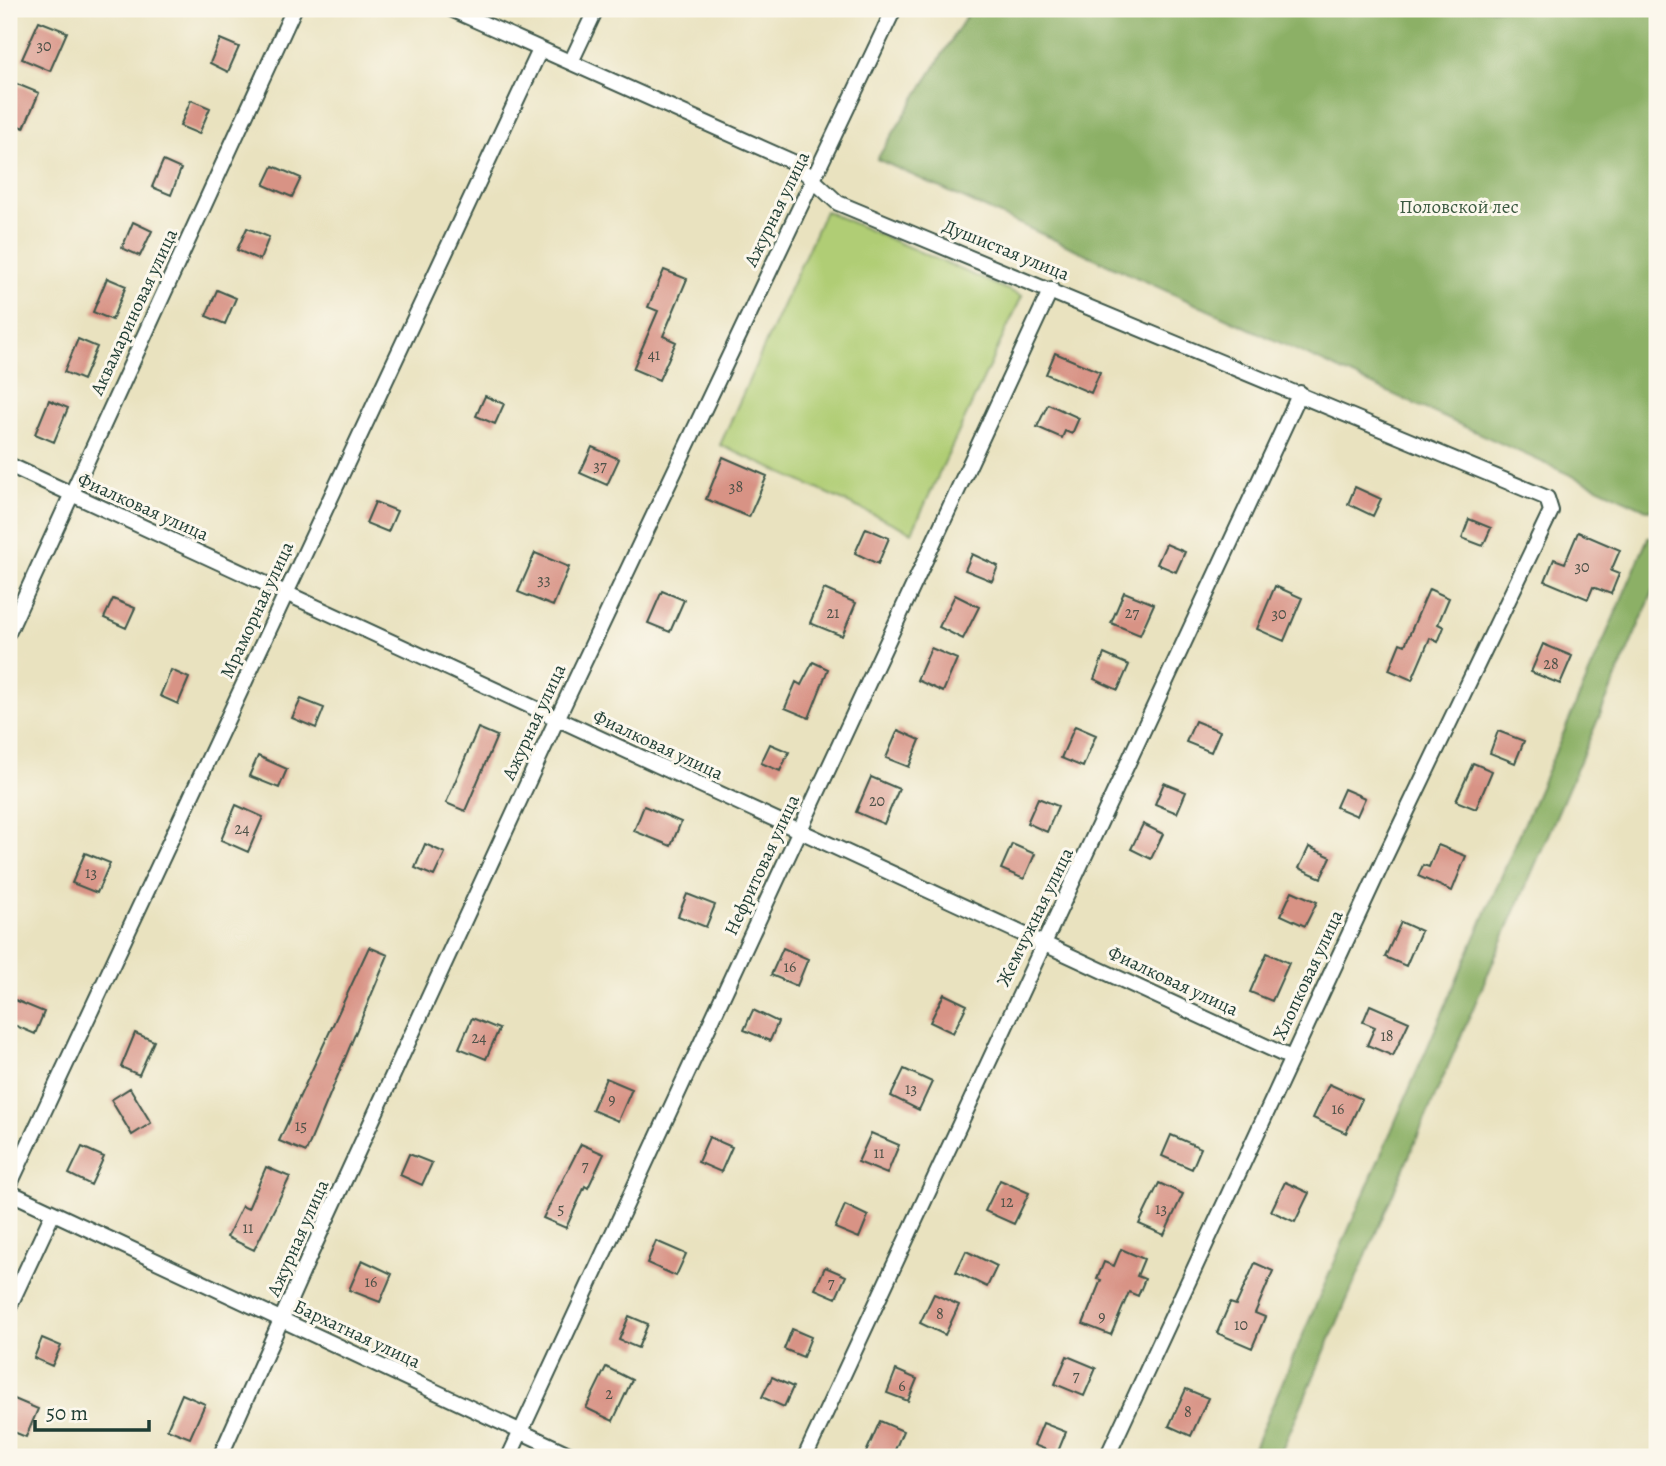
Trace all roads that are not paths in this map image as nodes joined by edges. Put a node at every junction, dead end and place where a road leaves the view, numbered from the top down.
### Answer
1 (294, 9) edge
2 (451, 9) edge
3 (596, 9) edge
4 (894, 9) edge
5 (540, 50) junction
6 (572, 62) junction
7 (811, 182) junction
8 (1051, 289) junction
9 (1300, 393) junction
10 (9, 466) edge
11 (72, 496) junction
12 (1551, 511) joint
13 (287, 593) junction
14 (9, 631) edge
15 (557, 719) junction
16 (798, 832) junction
17 (1044, 941) junction
18 (1291, 1058) junction
19 (9, 1186) edge
20 (9, 1192) edge
21 (53, 1213) junction
22 (9, 1307) edge
23 (283, 1321) junction
24 (521, 1433) junction
25 (220, 1457) edge
26 (509, 1457) edge
27 (575, 1457) edge
28 (805, 1457) edge
29 (1107, 1457) edge

1 - 11 street, Аквамариновая улица
2 - 5 street, Душистая улица
3 - 6 street
4 - 7 street, Ажурная улица
5 - 6 street, Душистая улица
5 - 13 street, Мраморная улица
6 - 7 street, Душистая улица
7 - 8 street, Душистая улица
7 - 15 street, Ажурная улица
8 - 9 street, Душистая улица
8 - 16 street, Нефритовая улица
9 - 12 street, Душистая улица
9 - 17 street, Жемчужная улица
10 - 11 street, Фиалковая улица
11 - 13 street, Фиалковая улица
11 - 14 street, Аквамариновая улица
12 - 18 street, Хлопковая улица
13 - 15 street, Фиалковая улица
13 - 19 street, Мраморная улица
15 - 16 street, Фиалковая улица
15 - 23 street, Ажурная улица
16 - 17 street, Фиалковая улица
16 - 24 street, Нефритовая улица
17 - 18 street, Фиалковая улица
17 - 28 street, Жемчужная улица
18 - 29 street, Хлопковая улица
20 - 21 street, Бархатная улица
21 - 22 street
21 - 23 street, Бархатная улица
23 - 24 street, Бархатная улица
23 - 25 street, Ажурная улица
24 - 26 street, Нефритовая улица
24 - 27 street, Бархатная улица

